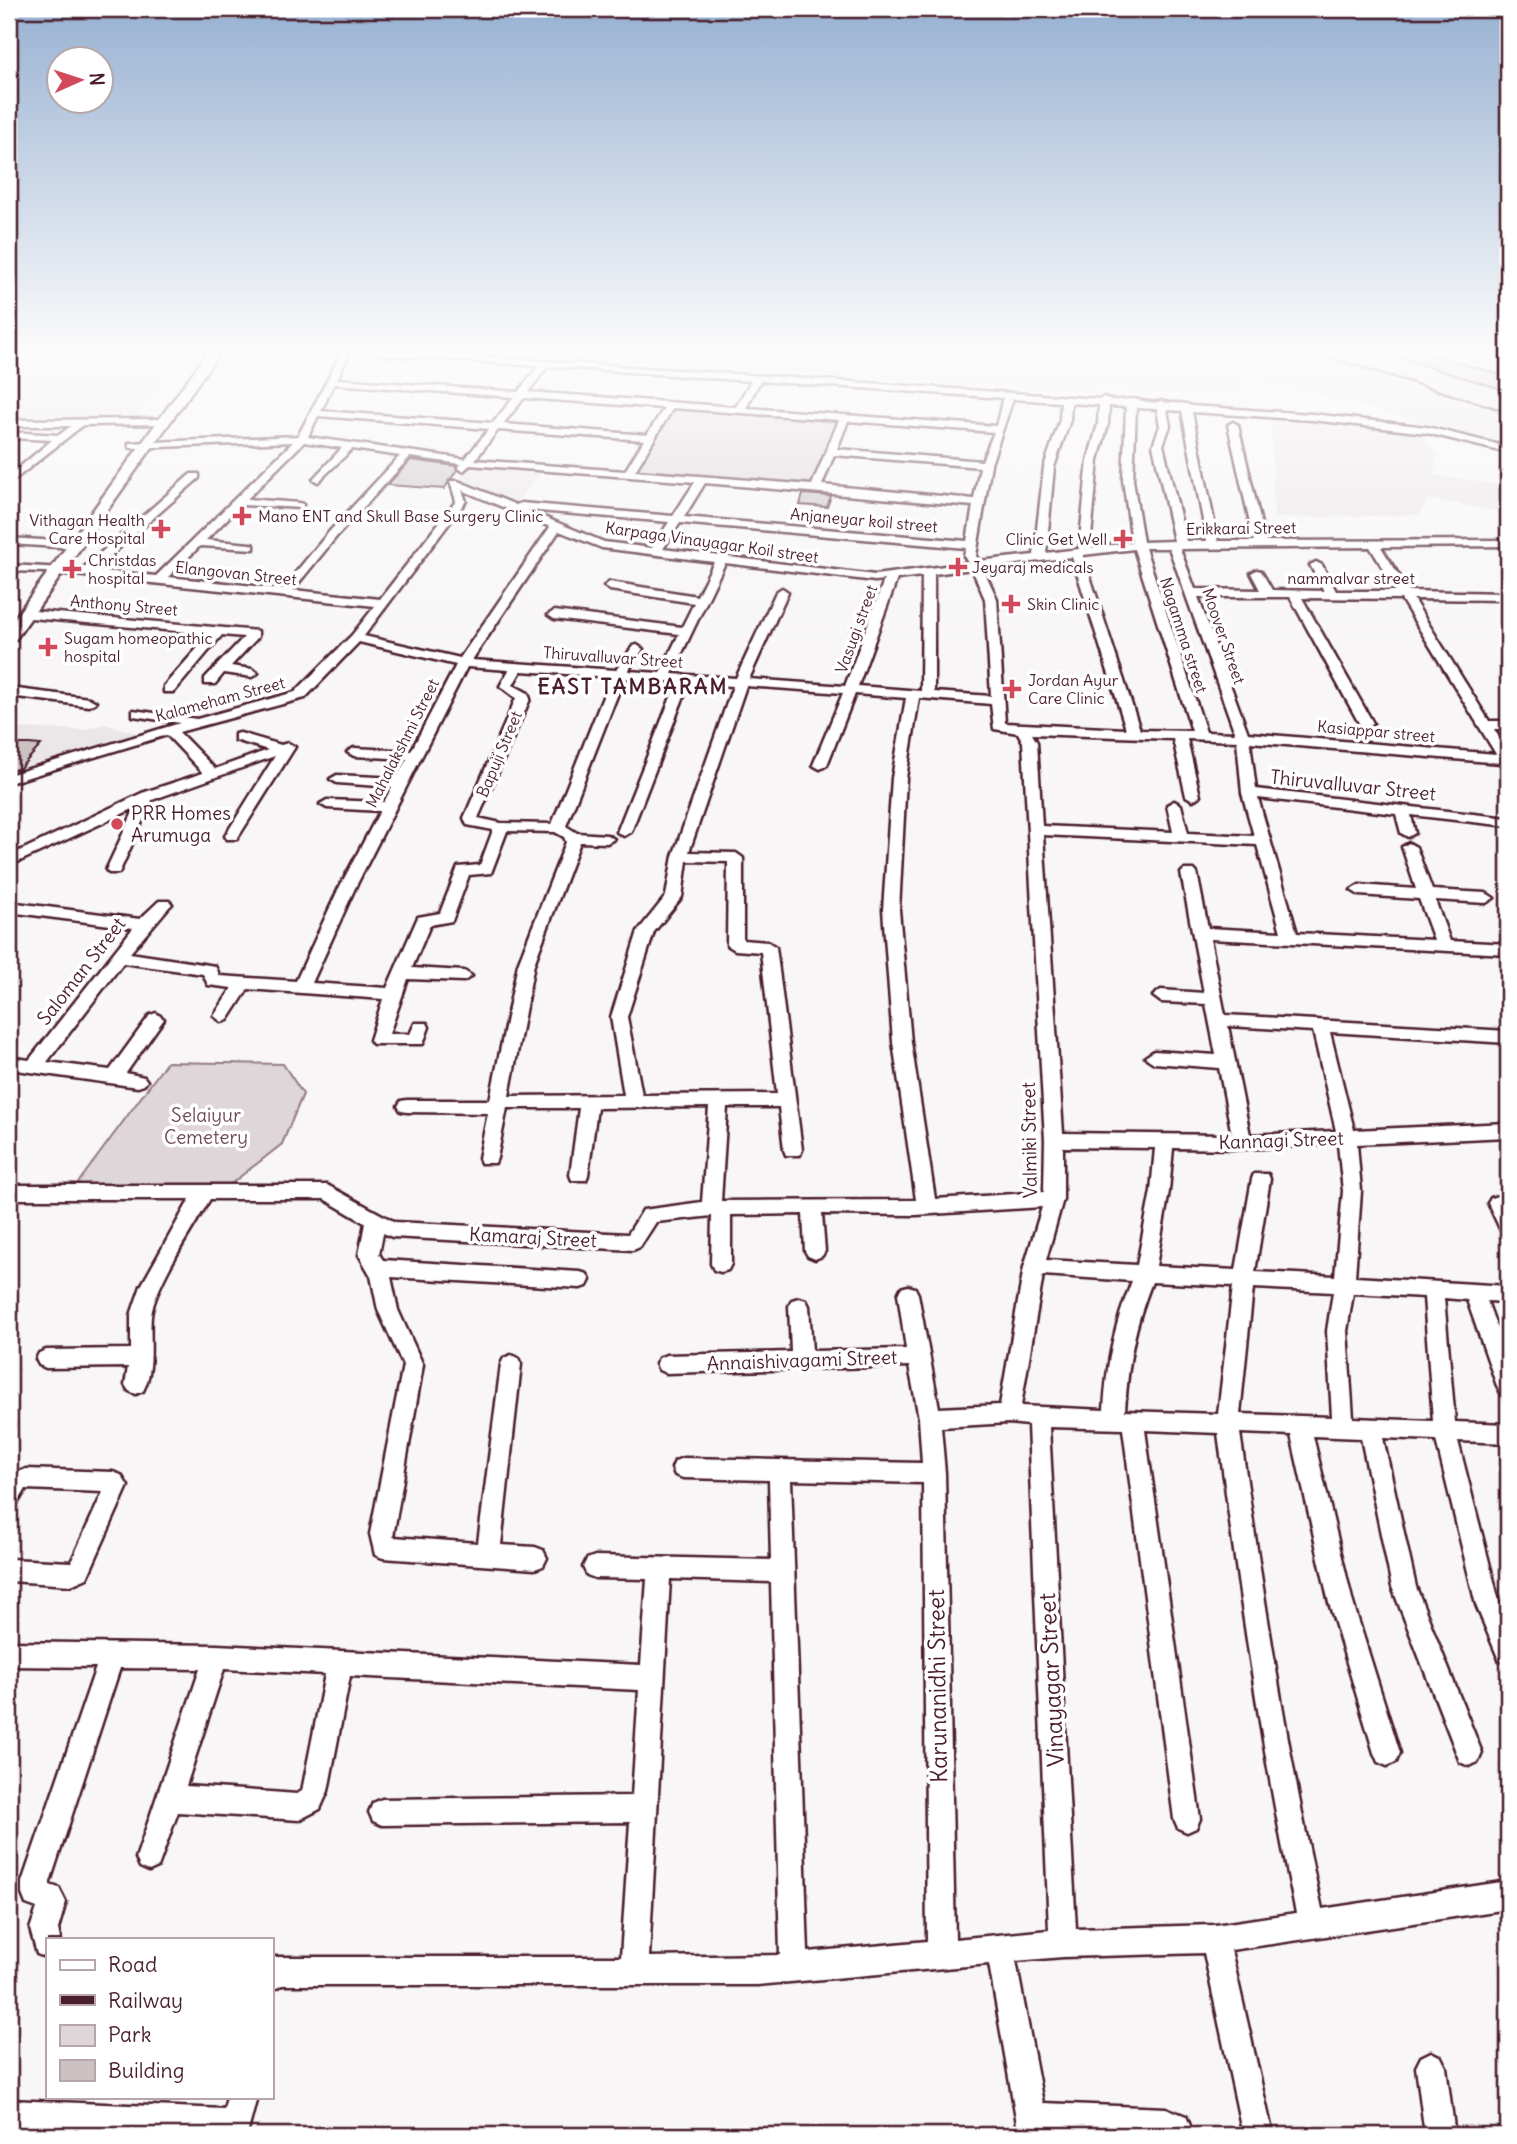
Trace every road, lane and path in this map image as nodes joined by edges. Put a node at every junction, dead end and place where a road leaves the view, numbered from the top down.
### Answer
1 (45, 452) edge
2 (134, 452) edge
3 (289, 452) edge
4 (343, 452) edge
5 (387, 452) edge
6 (475, 452) edge
7 (642, 452) edge
8 (831, 452) joint
9 (991, 452) edge
10 (1054, 452) edge
11 (1095, 452) edge
12 (1129, 452) edge
13 (1159, 452) edge
14 (1195, 452) edge
15 (1239, 452) edge
16 (406, 455) junction
17 (9, 461) edge
18 (467, 462) junction
19 (31, 463) junction
20 (986, 464) junction
21 (628, 474) junction
22 (195, 476) dead end
23 (318, 479) dead end
24 (702, 480) junction
25 (9, 481) edge
26 (454, 483) junction
27 (816, 488) junction
28 (250, 490) junction
29 (294, 494) dead end
30 (238, 502) junction
31 (978, 503) junction
32 (503, 505) junction
33 (299, 506) dead end
34 (677, 520) junction
35 (556, 527) junction
36 (9, 541) edge
37 (197, 542) junction
38 (1260, 543) junction
39 (1373, 543) junction
40 (1508, 543) edge
41 (1213, 544) junction
42 (67, 545) junction
43 (971, 545) junction
44 (1138, 545) junction
45 (1177, 545) junction
46 (250, 547) dead end
47 (656, 551) junction
48 (1080, 552) junction
49 (1040, 556) junction
50 (721, 559) junction
51 (1316, 565) dead end
52 (976, 567) junction
53 (9, 568) edge
54 (46, 569) junction
55 (85, 572) junction
56 (928, 572) junction
57 (1257, 573) dead end
58 (891, 578) junction
59 (158, 581) junction
60 (610, 586) dead end
61 (782, 592) dead end
62 (1193, 593) junction
63 (284, 594) junction
64 (1268, 594) junction
65 (1294, 594) junction
66 (1332, 594) junction
67 (1405, 594) junction
68 (1508, 596) edge
69 (701, 600) junction
70 (385, 603) junction
71 (9, 612) edge
72 (24, 614) junction
73 (554, 615) dead end
74 (220, 630) junction
75 (686, 631) junction
76 (9, 637) edge
77 (356, 638) junction
78 (637, 649) dead end
79 (463, 663) junction
80 (516, 668) junction
81 (222, 669) junction
82 (252, 673) dead end
83 (619, 674) junction
84 (664, 678) junction
85 (684, 680) junction
86 (210, 681) dead end
87 (741, 682) junction
88 (169, 689) dead end
89 (850, 691) junction
90 (9, 692) edge
91 (920, 694) junction
92 (997, 700) junction
93 (89, 702) dead end
94 (138, 713) dead end
95 (199, 722) junction
96 (1366, 723) dead end
97 (1487, 725) junction
98 (1508, 725) edge
99 (170, 730) junction
100 (1023, 730) junction
101 (1134, 733) junction
102 (1180, 734) junction
103 (1200, 735) junction
104 (240, 737) dead end
105 (1243, 737) junction
106 (285, 748) junction
107 (354, 751) dead end
108 (416, 755) junction
109 (1507, 761) edge
110 (820, 765) dead end
111 (211, 773) junction
112 (9, 779) edge
113 (337, 779) dead end
114 (402, 783) junction
115 (1249, 793) junction
116 (1193, 796) dead end
117 (142, 799) junction
118 (327, 804) dead end
119 (1174, 805) dead end
120 (389, 807) junction
121 (1402, 810) junction
122 (1508, 821) edge
123 (501, 827) junction
124 (558, 828) junction
125 (1035, 830) junction
126 (624, 832) dead end
127 (232, 836) dead end
128 (1181, 836) junction
129 (573, 837) junction
130 (607, 839) dead end
131 (1264, 841) junction
132 (680, 856) junction
133 (9, 862) edge
134 (114, 870) dead end
135 (1189, 873) dead end
136 (1359, 890) dead end
137 (1426, 894) junction
138 (1486, 898) dead end
139 (164, 904) dead end
140 (9, 907) edge
141 (145, 924) junction
142 (1201, 933) junction
143 (1291, 939) junction
144 (1443, 944) junction
145 (1508, 949) edge
146 (121, 957) junction
147 (402, 973) junction
148 (464, 976) dead end
149 (243, 984) junction
150 (301, 988) junction
151 (393, 994) junction
152 (1161, 996) dead end
153 (1214, 999) junction
154 (222, 1016) dead end
155 (156, 1019) dead end
156 (1219, 1020) junction
157 (421, 1027) dead end
158 (1320, 1027) junction
159 (1508, 1037) edge
160 (1154, 1057) dead end
161 (1226, 1062) junction
162 (9, 1063) edge
163 (34, 1066) junction
164 (114, 1077) junction
165 (138, 1081) dead end
166 (786, 1100) junction
167 (718, 1101) junction
168 (589, 1102) junction
169 (634, 1102) junction
170 (407, 1105) dead end
171 (498, 1105) junction
172 (1508, 1130) edge
173 (1347, 1138) junction
174 (1054, 1140) junction
175 (1165, 1141) junction
176 (1242, 1142) junction
177 (793, 1150) dead end
178 (488, 1158) dead end
179 (579, 1175) dead end
180 (1261, 1179) dead end
181 (9, 1192) edge
182 (204, 1192) junction
183 (1053, 1199) junction
184 (1498, 1203) dead end
185 (812, 1206) junction
186 (926, 1206) junction
187 (716, 1208) junction
188 (375, 1220) junction
189 (1508, 1226) edge
190 (815, 1251) dead end
191 (720, 1264) dead end
192 (1034, 1267) junction
193 (377, 1268) junction
194 (1145, 1274) junction
195 (1244, 1279) junction
196 (580, 1280) dead end
197 (1344, 1285) junction
198 (1433, 1290) junction
199 (1474, 1292) junction
200 (908, 1294) dead end
201 (1508, 1294) edge
202 (799, 1306) dead end
203 (918, 1357) junction
204 (46, 1359) dead end
205 (140, 1359) junction
206 (802, 1361) junction
207 (510, 1364) dead end
208 (666, 1364) dead end
209 (136, 1385) dead end
210 (1508, 1386) edge
211 (1009, 1413) junction
212 (1038, 1417) junction
213 (930, 1418) junction
214 (1124, 1420) junction
215 (1228, 1423) junction
216 (1300, 1426) junction
217 (1343, 1427) junction
218 (1370, 1428) junction
219 (1445, 1431) junction
220 (1508, 1433) edge
221 (683, 1468) dead end
222 (780, 1469) junction
223 (934, 1473) junction
224 (9, 1497) edge
225 (488, 1555) junction
226 (535, 1558) dead end
227 (595, 1567) dead end
228 (659, 1568) junction
229 (9, 1570) edge
230 (784, 1571) junction
231 (1508, 1652) edge
232 (9, 1654) edge
233 (111, 1656) junction
234 (216, 1657) junction
235 (341, 1662) junction
236 (653, 1678) junction
237 (1387, 1753) dead end
238 (1469, 1753) dead end
239 (170, 1798) junction
240 (645, 1809) junction
241 (382, 1812) dead end
242 (1187, 1818) dead end
243 (149, 1858) dead end
244 (1508, 1895) edge
245 (1312, 1924) junction
246 (46, 1939) edge
247 (1215, 1939) junction
248 (1063, 1943) junction
249 (1000, 1949) junction
250 (941, 1954) junction
251 (794, 1968) junction
252 (273, 1973) edge
253 (634, 1973) junction
254 (1431, 2067) dead end
255 (236, 2119) edge
256 (15, 2122) edge
257 (1033, 2126) edge
258 (1179, 2135) edge
259 (1258, 2135) edge
260 (1440, 2135) edge

1 - 19 street
2 - 42 main road
3 - 28 street
4 - 23 street
5 - 16 street
6 - 18 street
7 - 21 street
8 - 20 street
8 - 27 street
9 - 20 street
10 - 49 street
11 - 48 street
12 - 44 street, Nagamma street
13 - 45 street, Moover Street
14 - 41 street
15 - 38 street
16 - 18 street
16 - 63 street
17 - 19 street
18 - 21 street
18 - 26 street
19 - 25 street
20 - 31 street
21 - 24 street
22 - 55 street
24 - 27 street
24 - 34 street
26 - 32 street, Karpaga Vinayagar Koil street
26 - 70 street, Kalameham Street
27 - 31 street
28 - 29 street
28 - 30 street
30 - 33 street
30 - 37 street
31 - 43 street
32 - 34 street, Anjaneyar koil street
32 - 35 street, Karpaga Vinayagar Koil street
34 - 43 street, Anjaneyar koil street
34 - 47 street
35 - 47 street, Karpaga Vinayagar Koil street
35 - 79 street, Mahalakshmi Street
36 - 42 street
37 - 46 street
37 - 59 street
38 - 39 street, Erikkarai Street
38 - 41 street, Erikkarai Street
39 - 40 street, Erikkarai Street
39 - 67 street
41 - 45 street, Erikkarai Street
42 - 54 main road
43 - 52 street
44 - 45 street, Erikkarai Street
44 - 48 street, Erikkarai Street
44 - 103 street, Nagamma street
45 - 62 street, Moover Street
47 - 50 street, Karpaga Vinayagar Koil street
48 - 49 street, Erikkarai Street
48 - 101 street
49 - 52 street, Erikkarai Street
50 - 58 street, Karpaga Vinayagar Koil street
50 - 69 street
51 - 66 street
52 - 56 street, Karpaga Vinayagar Koil street
52 - 92 street
53 - 54 street, Elangovan Street
54 - 55 street, Elangovan Street
54 - 71 main road
54 - 72 main road
55 - 59 street, Elangovan Street
56 - 58 street, Karpaga Vinayagar Koil street
56 - 91 street
57 - 64 street
58 - 89 street, Vasugi street
59 - 63 street, Elangovan Street
60 - 69 street
61 - 87 street
62 - 64 street, nammalvar street
62 - 105 street, Moover Street
63 - 70 street, Elangovan Street
64 - 65 street, nammalvar street
65 - 66 street, nammalvar street
65 - 96 street
66 - 67 street, nammalvar street
67 - 68 street, nammalvar street
67 - 97 street
69 - 75 street
70 - 77 street, Kalameham Street
72 - 74 street, Anthony Street
72 - 76 main road
73 - 75 street
74 - 81 street, Anthony Street
74 - 88 street
75 - 84 street
77 - 79 street, Thiruvalluvar Street
77 - 95 street, Kalameham Street
78 - 83 street
79 - 80 street, Thiruvalluvar Street
79 - 108 street, Mahalakshmi Street
80 - 83 street, Thiruvalluvar Street
80 - 123 street, Bapuji Street
81 - 82 street
81 - 86 street
83 - 84 street, Thiruvalluvar Street
83 - 124 street
84 - 85 street, Thiruvalluvar Street
85 - 87 street, Thiruvalluvar Street
85 - 126 street
87 - 89 street, Thiruvalluvar Street
87 - 132 street
89 - 91 street, Thiruvalluvar Street
89 - 110 street, Vasugi street
90 - 93 street
91 - 92 street, Thiruvalluvar Street
91 - 186 street
92 - 100 street
94 - 95 street
95 - 99 street, Kalameham Street
97 - 98 street
97 - 109 street
99 - 111 street
99 - 112 street, Kalameham Street
100 - 101 street, Kasiappar street
100 - 125 street, Valmiki Street
101 - 102 street, Kasiappar street
102 - 103 street, Kasiappar street
102 - 116 street
103 - 105 street, Kasiappar street
104 - 106 street
105 - 109 street, Kasiappar street
105 - 115 street, Thiruvalluvar Street
106 - 111 street
106 - 127 street
107 - 108 street
108 - 114 street, Mahalakshmi Street
111 - 117 street
113 - 114 street
114 - 120 street, Mahalakshmi Street
115 - 121 street, Thiruvalluvar Street
115 - 131 street
117 - 133 street
117 - 134 street
118 - 120 street
119 - 128 street
120 - 150 street, Mahalakshmi Street
121 - 122 street, Thiruvalluvar Street
121 - 137 street
123 - 124 street, Bapuji Street
123 - 147 street
124 - 129 street
125 - 128 street
125 - 174 street, Valmiki Street
128 - 131 street
129 - 130 street
129 - 171 street
131 - 143 street
132 - 166 street
132 - 169 street
135 - 142 street
136 - 137 street
137 - 138 street
137 - 144 street
139 - 141 street, Saloman Street
140 - 141 street
141 - 146 street, Saloman Street
142 - 143 street
142 - 153 street
143 - 144 street
144 - 145 street
146 - 149 street
146 - 163 street, Saloman Street
147 - 148 street
147 - 151 street
149 - 150 street
149 - 154 street
150 - 151 street
151 - 157 street
152 - 153 street
153 - 156 street
155 - 164 street
156 - 158 street
156 - 161 street
158 - 159 street
158 - 173 street
160 - 161 street
161 - 176 street
162 - 163 street
163 - 164 street
164 - 165 street
166 - 167 street
166 - 177 street
167 - 169 street
167 - 187 street
168 - 169 street
168 - 171 street
168 - 179 street
170 - 171 street
171 - 178 street
172 - 173 street, Kannagi Street
173 - 176 street, Kannagi Street
173 - 197 street
174 - 175 street, Kannagi Street
174 - 183 street, Valmiki Street
175 - 176 street, Kannagi Street
175 - 194 street
180 - 195 street
181 - 182 street, Kamaraj Street
182 - 188 street, Kamaraj Street
182 - 205 street
183 - 186 street, Kamaraj Street
183 - 192 street, Valmiki Street
184 - 189 street
185 - 186 street, Kamaraj Street
185 - 187 street, Kamaraj Street
185 - 190 street
187 - 188 street, Kamaraj Street
187 - 191 street
188 - 193 street
192 - 194 street
192 - 211 street, Valmiki Street
193 - 196 street
193 - 225 street
194 - 195 street
194 - 214 street
195 - 197 street
195 - 215 street
197 - 198 street
197 - 217 street
198 - 199 street
198 - 219 street
199 - 201 street
199 - 210 street
200 - 203 street
202 - 206 street
203 - 206 street, Annaishivagami Street
203 - 213 street, Annaishivagami Street
204 - 205 street
205 - 209 street
206 - 208 street, Annaishivagami Street
207 - 225 street
211 - 212 street
211 - 213 street
212 - 214 street
212 - 248 street, Vinayagar Street
213 - 223 street, Karunanidhi Street
214 - 215 street
214 - 242 street
215 - 216 street
215 - 245 street
216 - 217 street
216 - 237 street
217 - 218 street
218 - 219 street
218 - 238 street
219 - 220 street
219 - 231 street
221 - 222 street
222 - 223 street
222 - 230 street
223 - 250 street, Karunanidhi Street
224 - 229 street
225 - 226 street
227 - 228 street
228 - 230 street
228 - 236 street
230 - 251 street
232 - 233 street
233 - 234 street
233 - 246 street
234 - 235 street
234 - 239 street
235 - 236 street
235 - 239 street
236 - 240 street
239 - 243 street
240 - 241 street
240 - 253 street
244 - 245 street
245 - 247 street
247 - 248 street
247 - 259 street
248 - 249 street
249 - 250 street
249 - 257 street
250 - 251 street
251 - 253 street
252 - 253 street
254 - 260 street
255 - 256 street
257 - 258 street

